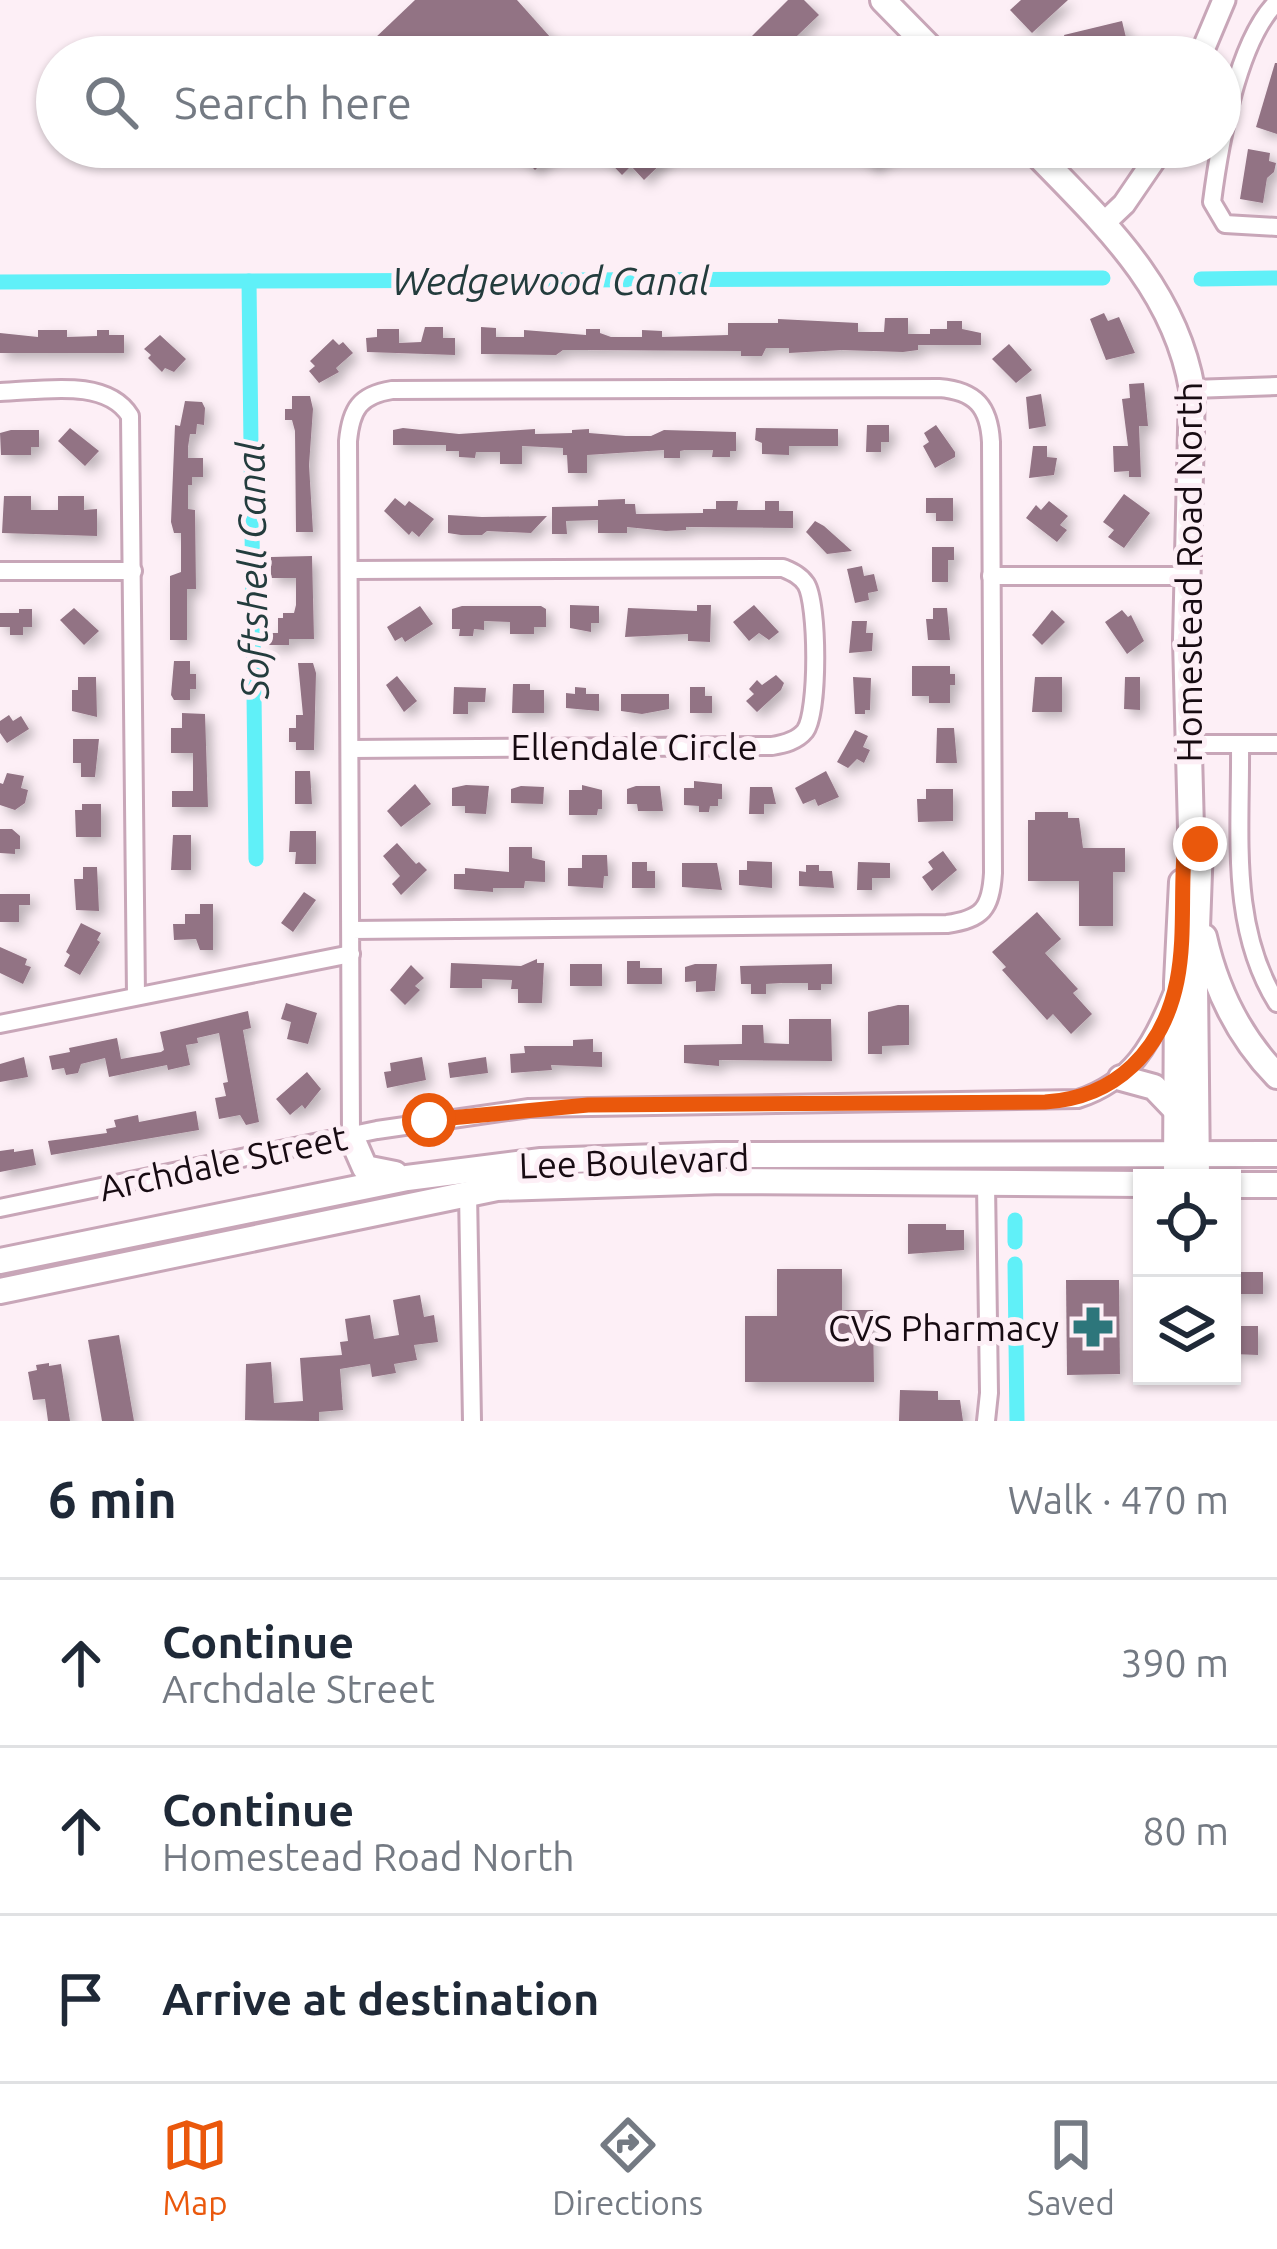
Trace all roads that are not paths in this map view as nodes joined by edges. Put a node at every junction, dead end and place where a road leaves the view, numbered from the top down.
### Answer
1 (883, 0) edge
2 (1223, 0) edge
3 (1277, 2) edge
4 (918, 36) edge
5 (1208, 36) edge
6 (1241, 73) edge
7 (1050, 168) edge
8 (1149, 168) edge
9 (1220, 168) edge
10 (1104, 223) junction
11 (1277, 227) edge
12 (1277, 386) edge
13 (1192, 389) junction
14 (0, 392) edge
15 (350, 570) junction
16 (0, 571) edge
17 (133, 571) junction
18 (991, 576) junction
19 (1189, 576) junction
20 (1187, 744) junction
21 (1277, 744) edge
22 (1240, 745) junction
23 (351, 749) junction
24 (1193, 835) junction
25 (1198, 895) junction
26 (351, 930) junction
27 (351, 954) junction
28 (1177, 982) junction
29 (136, 996) junction
30 (1277, 1003) edge
31 (0, 1024) edge
32 (1277, 1076) edge
33 (1121, 1078) junction
34 (1176, 1110) junction
35 (351, 1136) junction
36 (1277, 1154) edge
37 (843, 1156) junction
38 (1187, 1166) edge
39 (416, 1177) junction
40 (466, 1181) junction
41 (741, 1181) junction
42 (986, 1184) junction
43 (1133, 1184) edge
44 (1241, 1184) edge
45 (1277, 1185) edge
46 (328, 1194) junction
47 (264, 1206) junction
48 (0, 1208) edge
49 (0, 1261) edge
50 (136, 1263) junction
51 (0, 1291) edge
52 (472, 1421) edge
53 (986, 1421) edge

1 - 4 main road
2 - 5 street
3 - 6 street
7 - 10 main road, Homestead Road North
8 - 10 street
9 - 11 street
10 - 13 main road, Homestead Road North
12 - 13 street
13 - 19 main road, Homestead Road North
14 - 17 street
15 - 18 street
15 - 23 street
15 - 23 street, Ellendale Circle
16 - 17 street
17 - 29 street
18 - 19 street
18 - 26 street
19 - 20 main road, Homestead Road North
20 - 22 street
20 - 24 main road, Homestead Road North
21 - 22 street
22 - 30 street
23 - 26 street
24 - 25 main road, Homestead Road North
24 - 28 main road, Homestead Road North
25 - 32 main road
25 - 38 main road, Homestead Road North
26 - 27 street
27 - 29 street
27 - 35 street
28 - 33 street
28 - 34 main road, Homestead Road North
29 - 31 street
33 - 34 main road
33 - 35 street, Archdale Street
34 - 38 main road, Homestead Road North
35 - 39 main road
35 - 46 main road
35 - 48 street, Archdale Street
36 - 38 main road, Lee Boulevard
37 - 38 main road, Lee Boulevard
37 - 40 main road, Lee Boulevard
37 - 41 main road
39 - 40 main road, Lee Boulevard
39 - 46 main road, Lee Boulevard
40 - 41 main road, Lee Boulevard
40 - 50 main road, Lee Boulevard
40 - 52 street
41 - 42 main road, Lee Boulevard
42 - 43 main road, Lee Boulevard
42 - 53 street
44 - 45 main road
46 - 47 main road, Lee Boulevard
47 - 49 main road, Lee Boulevard
47 - 50 main road
50 - 51 main road, Lee Boulevard

